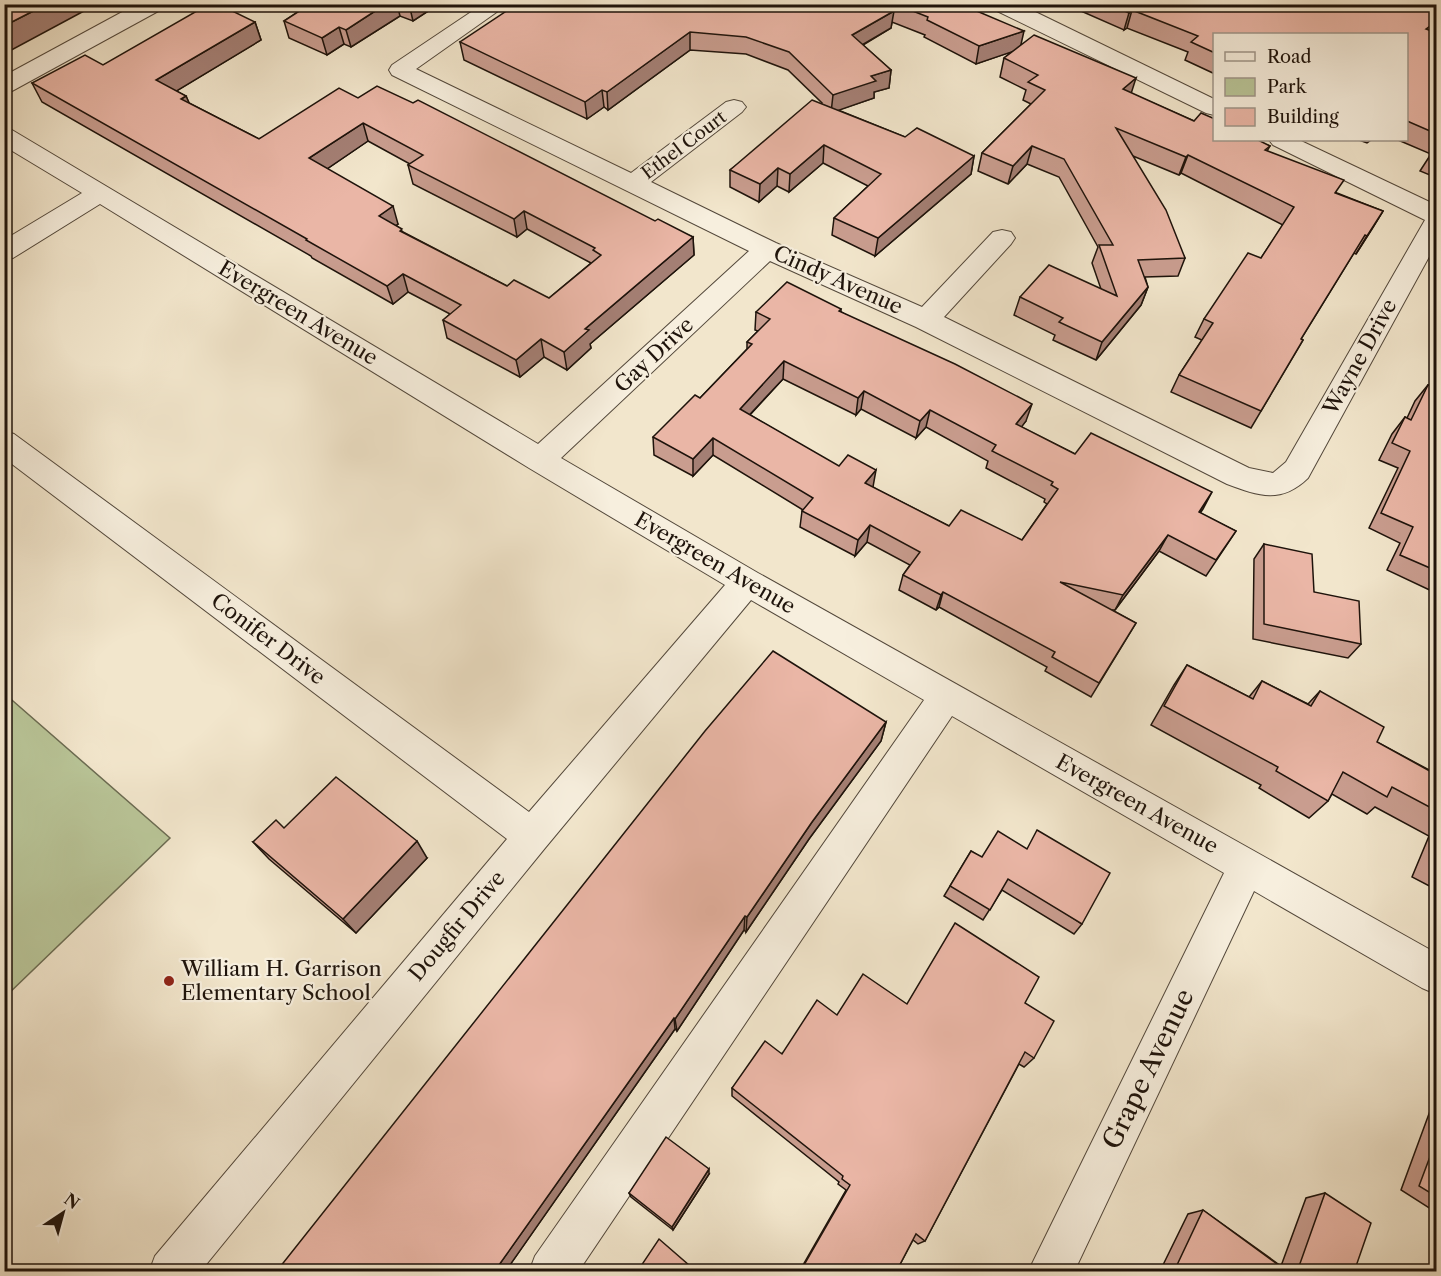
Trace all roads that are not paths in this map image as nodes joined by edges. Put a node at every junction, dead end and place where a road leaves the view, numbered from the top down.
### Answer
1 (154, 4) edge
2 (498, 4) edge
3 (1001, 4) edge
4 (4, 86) edge
5 (734, 107) dead end
6 (1213, 107) edge
7 (4, 135) edge
8 (1283, 141) edge
9 (633, 184) junction
10 (100, 193) junction
11 (1437, 215) edge
12 (1437, 222) edge
13 (1002, 238) dead end
14 (767, 249) junction
15 (4, 252) edge
16 (926, 320) junction
17 (4, 442) edge
18 (540, 460) junction
19 (1277, 486) joint
20 (747, 582) junction
21 (946, 697) junction
22 (532, 836) junction
23 (1247, 866) junction
24 (1437, 974) edge
25 (171, 1272) edge
26 (551, 1272) edge
27 (1050, 1272) edge

1 - 4 street
2 - 9 street, Cindy Avenue
3 - 6 street
5 - 9 street, Ethel Court
7 - 10 street, Evergreen Avenue
8 - 11 street
9 - 14 street, Cindy Avenue
10 - 15 street
10 - 18 street, Evergreen Avenue
12 - 19 street, Wayne Drive
13 - 16 street
14 - 16 street, Cindy Avenue
14 - 18 street, Gay Drive
16 - 19 street, Cindy Avenue
17 - 22 street, Conifer Drive
18 - 20 street, Evergreen Avenue
20 - 21 street, Evergreen Avenue
20 - 22 street, Dougfir Drive
21 - 23 street, Evergreen Avenue
21 - 26 street
22 - 25 street, Dougfir Drive
23 - 24 street, Evergreen Avenue
23 - 27 street, Grape Avenue

